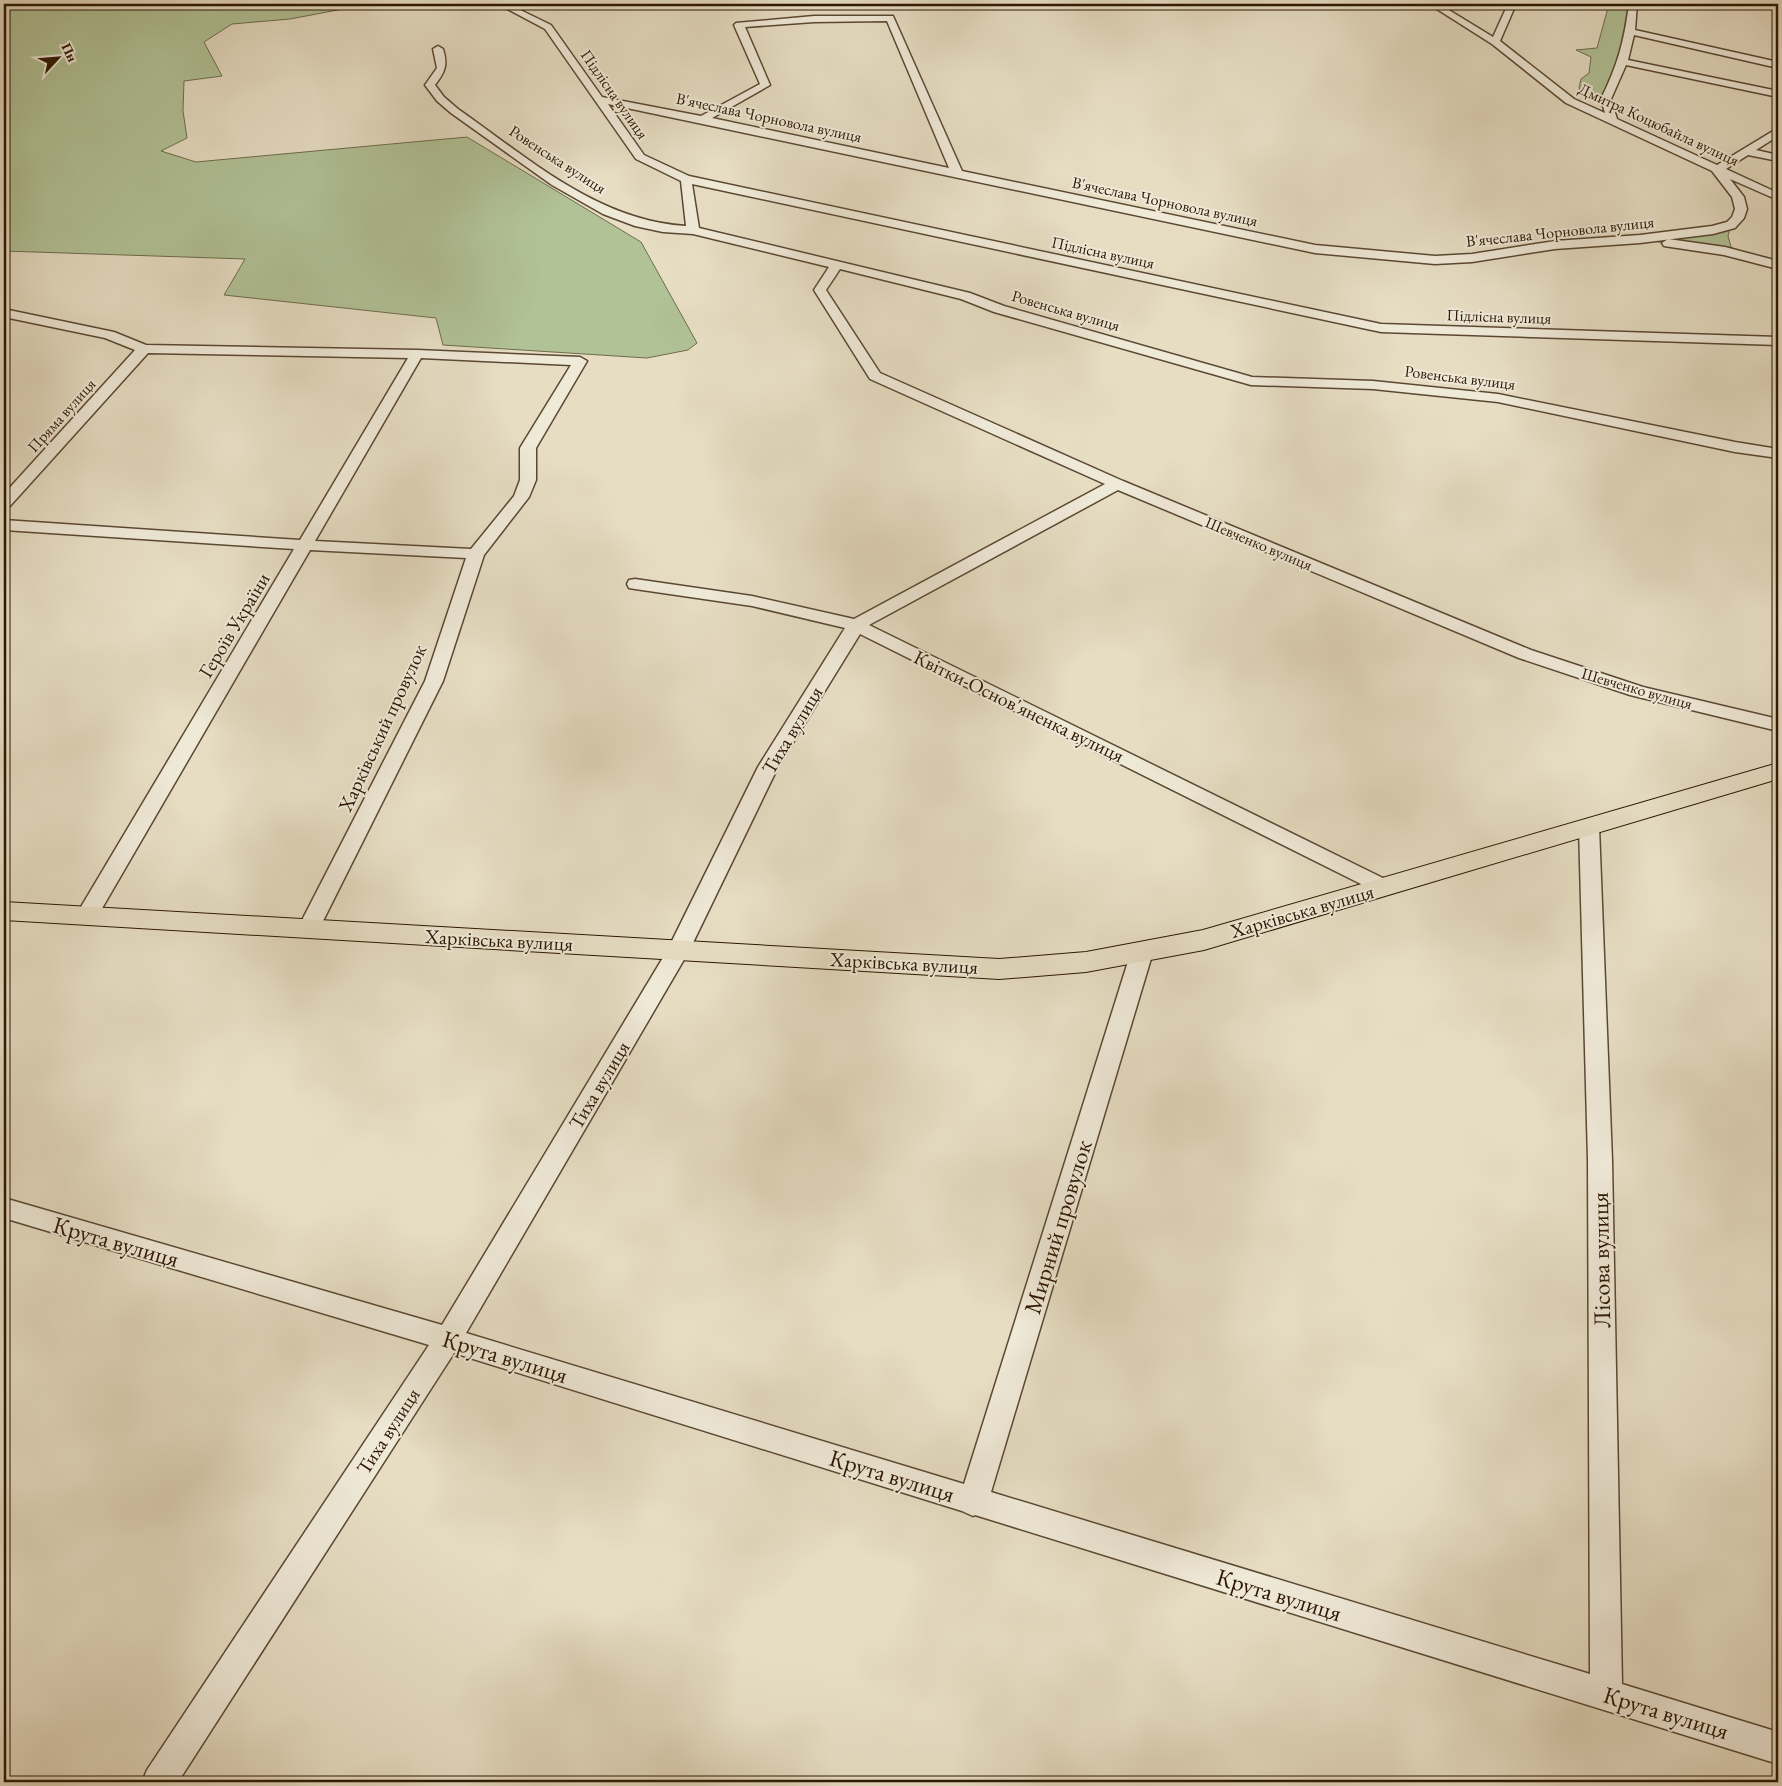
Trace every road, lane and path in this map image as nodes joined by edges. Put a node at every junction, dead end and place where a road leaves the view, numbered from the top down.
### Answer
1 (502, 4) edge
2 (1433, 4) edge
3 (1512, 4) edge
4 (1633, 4) edge
5 (1632, 32) junction
6 (1495, 42) junction
7 (438, 49) dead end
8 (1624, 62) junction
9 (1778, 65) edge
10 (1778, 94) edge
11 (599, 99) junction
12 (702, 119) junction
13 (1613, 122) junction
14 (1778, 131) edge
15 (1746, 152) junction
16 (1778, 158) edge
17 (1717, 170) junction
18 (957, 173) junction
19 (686, 179) junction
20 (1778, 197) edge
21 (1730, 226) junction
22 (693, 230) junction
23 (1640, 239) junction
24 (1744, 255) junction
25 (836, 265) junction
26 (1778, 265) edge
27 (4, 313) edge
28 (1778, 341) edge
29 (144, 349) junction
30 (416, 354) junction
31 (1778, 453) edge
32 (1117, 484) junction
33 (4, 503) edge
34 (4, 525) edge
35 (306, 545) junction
36 (476, 554) junction
37 (635, 584) dead end
38 (856, 625) junction
39 (1778, 725) edge
40 (1778, 771) edge
41 (1589, 827) junction
42 (1384, 887) junction
43 (4, 911) edge
44 (86, 917) junction
45 (309, 928) junction
46 (678, 951) junction
47 (1142, 952) junction
48 (4, 1208) edge
49 (448, 1339) junction
50 (973, 1502) junction
51 (1606, 1694) junction
52 (1778, 1748) edge
53 (159, 1782) edge

1 - 11 street, Підлісна вулиця
2 - 6 street, Дмитра Коцюбайла вулиця
3 - 6 street
4 - 5 street
5 - 8 street
5 - 9 street
6 - 13 street, Дмитра Коцюбайла вулиця
7 - 22 street, Ровенська вулиця
8 - 10 street
8 - 13 street
11 - 12 street, В'ячеслава Чорновола вулиця
11 - 19 street, Підлісна вулиця
12 - 18 street, В'ячеслава Чорновола вулиця
12 - 18 street
13 - 17 street, Дмитра Коцюбайла вулиця
14 - 15 street
15 - 16 street
15 - 17 street
17 - 20 street, Дмитра Коцюбайла вулиця
17 - 21 street
18 - 23 street, В'ячеслава Чорновола вулиця
19 - 22 street
19 - 28 street, Підлісна вулиця
21 - 23 street, В'ячеслава Чорновола вулиця
21 - 24 street
22 - 25 street, Ровенська вулиця
23 - 24 street
24 - 26 street
25 - 31 street, Ровенська вулиця
25 - 32 street, Шевченко вулиця
27 - 29 street
29 - 30 street
29 - 33 street, Пряма вулиця
30 - 35 street, Героїв України
30 - 36 street, Харківський провулок
32 - 38 street, Тиха вулиця
32 - 39 street, Шевченко вулиця
34 - 35 street
35 - 36 street
35 - 44 street, Героїв України
36 - 45 street, Харківський провулок
37 - 38 street, Квітки-Основ'яненка вулиця
38 - 42 street, Квітки-Основ'яненка вулиця
38 - 46 street, Тиха вулиця
40 - 41 main road, Харківська вулиця
41 - 42 main road, Харківська вулиця
41 - 51 street, Лісова вулиця
42 - 47 main road, Харківська вулиця
43 - 44 main road, Харківська вулиця
44 - 45 main road, Харківська вулиця
45 - 46 main road, Харківська вулиця
46 - 47 main road, Харківська вулиця
46 - 49 street, Тиха вулиця
47 - 50 street, Мирний провулок
48 - 49 street, Крута вулиця
49 - 50 street, Крута вулиця
49 - 53 street, Тиха вулиця
50 - 51 street, Крута вулиця
51 - 52 street, Крута вулиця

